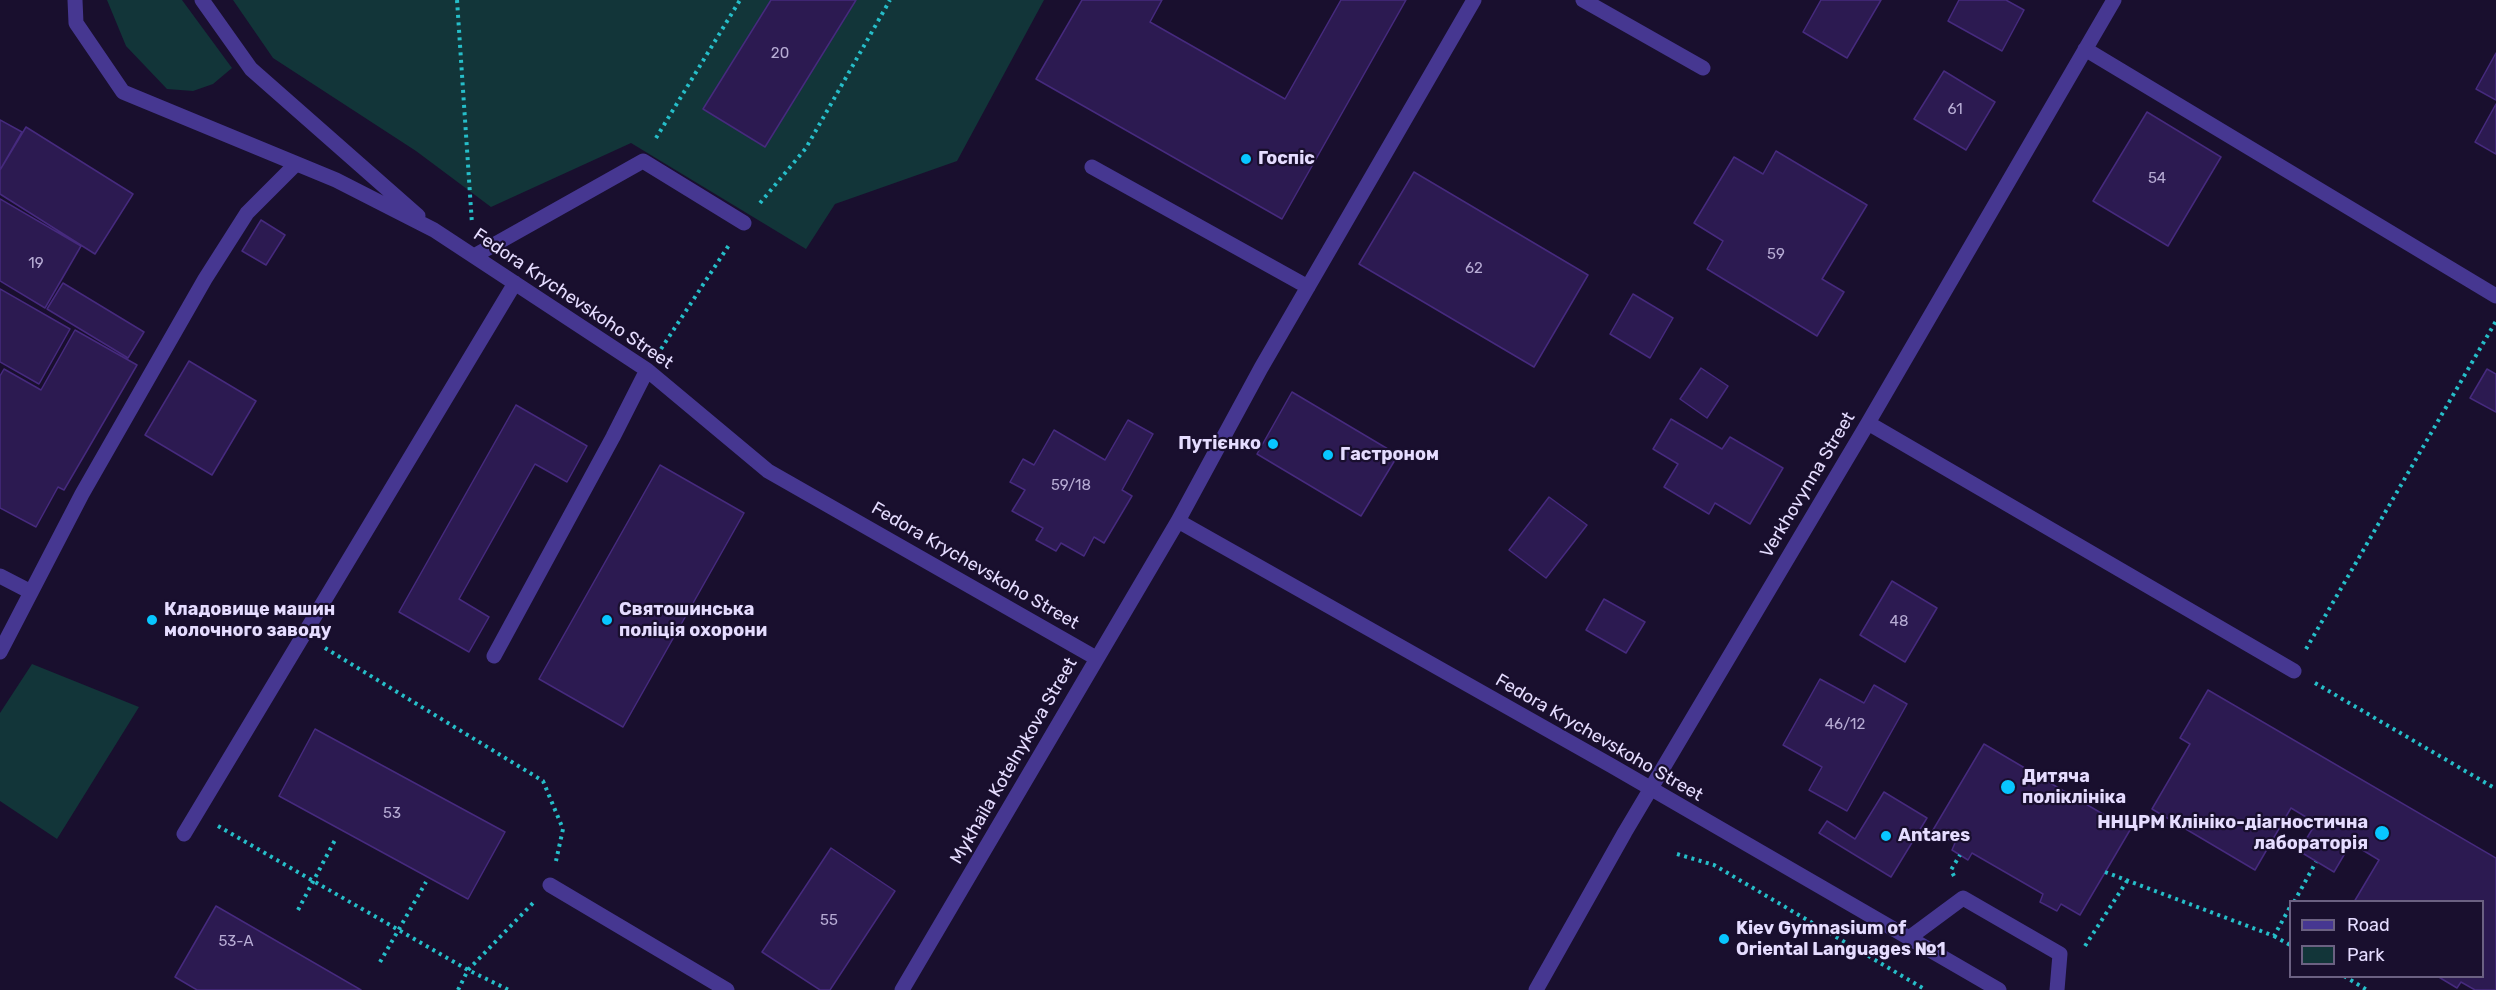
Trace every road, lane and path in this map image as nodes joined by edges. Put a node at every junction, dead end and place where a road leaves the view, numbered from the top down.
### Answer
1 (75, 0) edge
2 (202, 0) edge
3 (457, 0) edge
4 (740, 0) edge
5 (890, 0) edge
6 (1474, 0) edge
7 (1583, 0) edge
8 (2114, 0) edge
9 (2085, 49) junction
10 (1703, 68) dead end
11 (643, 161) junction
12 (296, 164) junction
13 (1092, 167) dead end
14 (744, 223) junction
15 (434, 230) junction
16 (474, 256) junction
17 (515, 283) junction
18 (1308, 287) junction
19 (2496, 296) edge
20 (2496, 321) edge
21 (647, 370) junction
22 (1868, 423) junction
23 (1178, 521) junction
24 (0, 576) edge
25 (31, 592) junction
26 (303, 635) junction
27 (0, 652) edge
28 (494, 656) dead end
29 (1096, 658) junction
30 (2294, 671) junction
31 (2496, 789) edge
32 (1650, 790) junction
33 (197, 813) junction
34 (184, 834) dead end
35 (335, 840) dead end
36 (1677, 854) dead end
37 (2316, 862) dead end
38 (2105, 872) dead end
39 (313, 880) junction
40 (2127, 881) junction
41 (426, 882) dead end
42 (550, 885) junction
43 (2295, 900) edge
44 (2289, 909) edge
45 (298, 910) dead end
46 (398, 930) junction
47 (2274, 936) junction
48 (1909, 938) junction
49 (2289, 944) edge
50 (380, 962) dead end
51 (468, 970) junction
52 (2346, 978) edge
53 (2057, 986) edge
54 (458, 990) edge
55 (509, 990) edge
56 (728, 990) edge
57 (902, 990) edge
58 (1536, 990) edge
59 (1926, 990) edge
60 (1999, 990) edge
61 (2367, 990) edge

1 - 12 street, Fedora Krychevskoho Street
2 - 15 street
3 - 16 path
4 - 11 path
5 - 14 path
6 - 18 street, Mykhaila Kotelnykova Street
7 - 10 street
8 - 9 street, Verkhovynna Street
9 - 19 street
9 - 22 street, Verkhovynna Street
11 - 14 street
11 - 16 street
12 - 15 street, Fedora Krychevskoho Street
12 - 25 street
13 - 18 street
14 - 21 path
15 - 16 street, Fedora Krychevskoho Street
16 - 17 street, Fedora Krychevskoho Street
17 - 21 street, Fedora Krychevskoho Street
17 - 26 street
18 - 23 street, Mykhaila Kotelnykova Street
20 - 30 path
21 - 28 street
21 - 29 street, Fedora Krychevskoho Street
22 - 30 street
22 - 32 street, Verkhovynna Street
23 - 29 street, Mykhaila Kotelnykova Street
23 - 32 street, Fedora Krychevskoho Street
24 - 25 street
25 - 27 street
26 - 33 street
26 - 42 path
29 - 57 street, Mykhaila Kotelnykova Street
30 - 31 path
32 - 48 street, Fedora Krychevskoho Street
32 - 58 street, Verkhovynna Street
33 - 34 street
33 - 39 path
35 - 39 path
36 - 59 path
37 - 43 path
38 - 40 path
39 - 45 path
39 - 46 path
40 - 47 path
40 - 53 path
41 - 46 path
42 - 51 path
42 - 56 street
44 - 47 path
46 - 50 path
46 - 51 path
47 - 49 path
48 - 53 street
48 - 60 street, Fedora Krychevskoho Street
51 - 54 path
51 - 55 path
52 - 61 path

